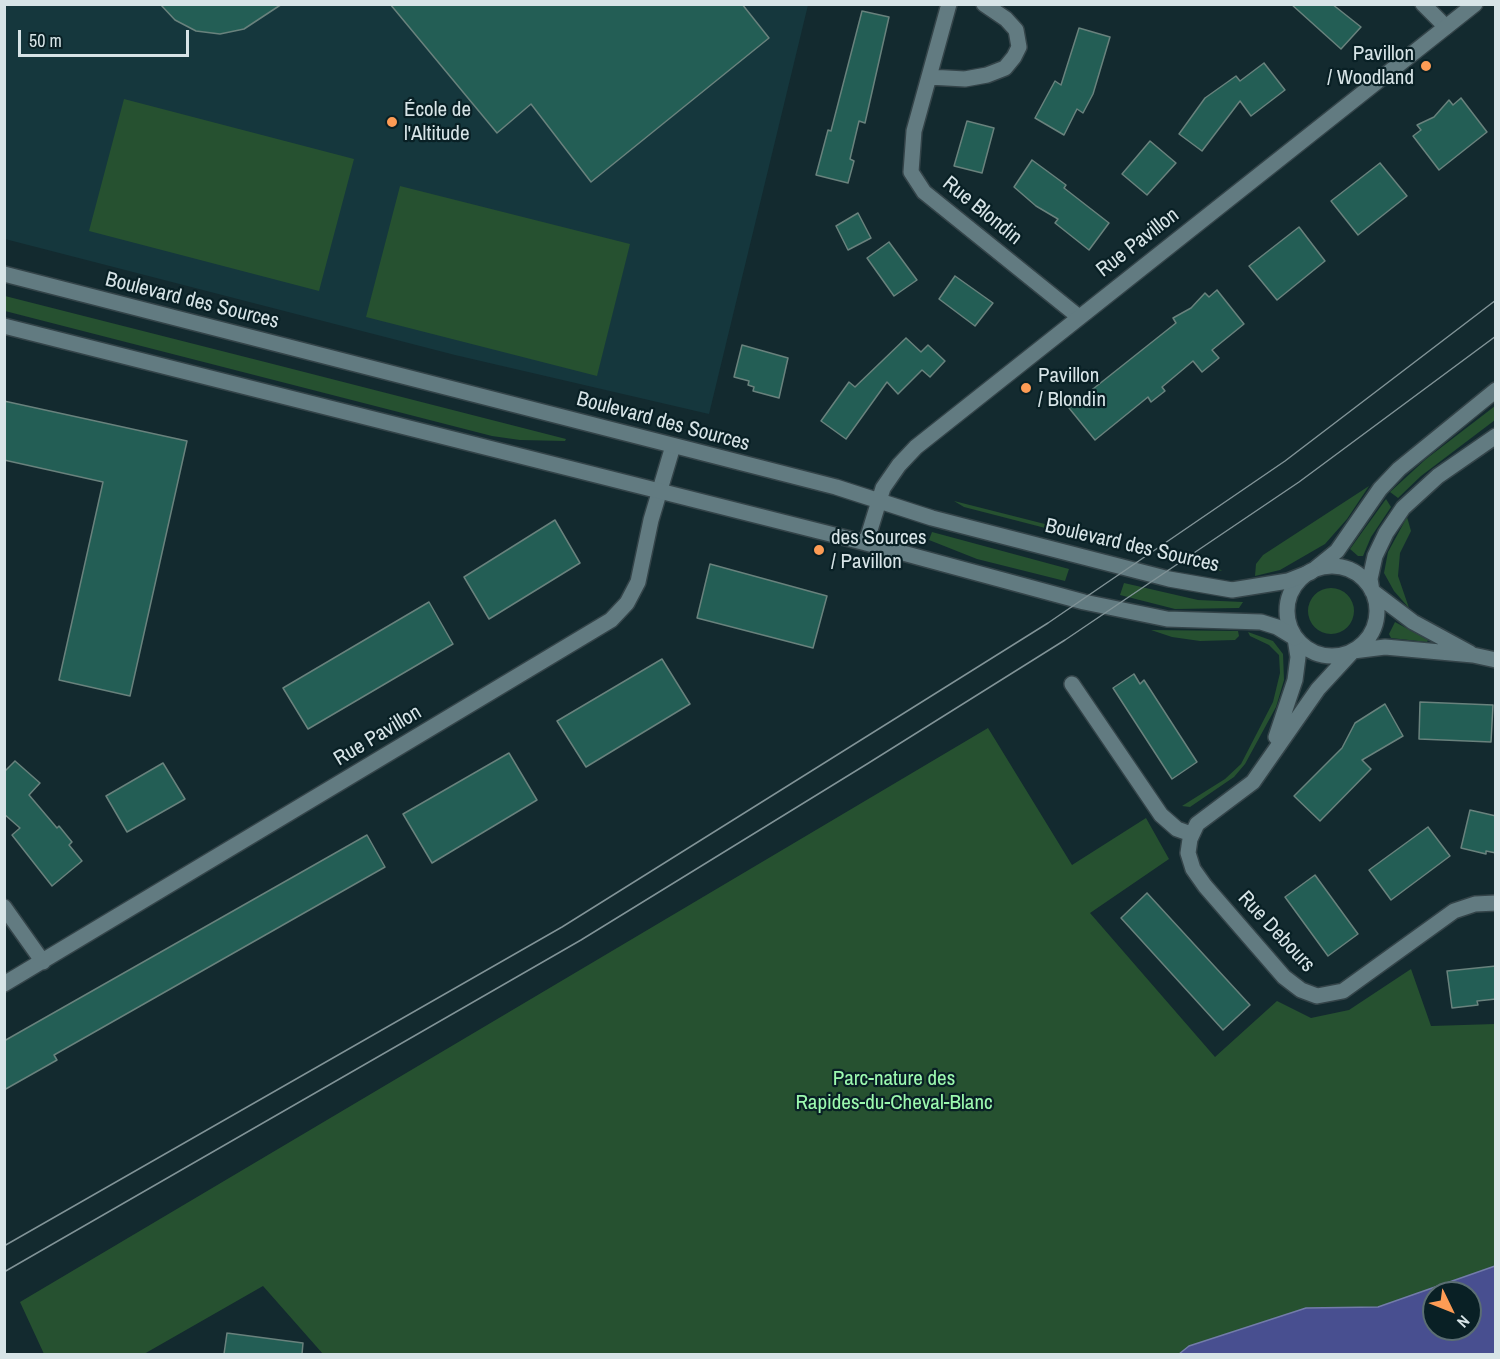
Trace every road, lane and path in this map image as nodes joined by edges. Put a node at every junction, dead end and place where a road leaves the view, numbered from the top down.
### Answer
1 (949, 4) edge
2 (984, 4) edge
3 (1424, 4) edge
4 (1475, 4) edge
5 (1446, 27) junction
6 (929, 77) junction
7 (4, 274) edge
8 (1078, 316) junction
9 (4, 326) edge
10 (1496, 390) edge
11 (1496, 436) edge
12 (673, 446) junction
13 (660, 492) junction
14 (878, 501) junction
15 (866, 543) junction
16 (1311, 572) junction
17 (1372, 591) junction
18 (1295, 638) junction
19 (1353, 651) junction
20 (1473, 655) junction
21 (1496, 660) edge
22 (1072, 684) dead end
23 (1270, 754) junction
24 (1191, 834) junction
25 (1496, 903) edge
26 (4, 907) edge
27 (43, 962) junction
28 (4, 984) edge

1 - 6 street, Rue Blondin
2 - 6 street
3 - 5 street
4 - 5 street, Rue Pavillon
5 - 8 street, Rue Pavillon
6 - 8 street, Rue Blondin
7 - 12 street, Boulevard des Sources
8 - 14 street, Rue Pavillon
9 - 13 street
10 - 16 street
11 - 17 street
12 - 13 street, Rue Pavillon
12 - 14 street, Boulevard des Sources
13 - 15 street
13 - 27 street, Rue Pavillon
14 - 15 street, Rue Pavillon
14 - 16 street, Boulevard des Sources
15 - 18 street
16 - 17 street
16 - 18 street
17 - 19 street
17 - 20 street
18 - 19 street
18 - 23 street
19 - 20 street
19 - 23 street
20 - 21 street
22 - 24 street
23 - 24 street
24 - 25 street, Rue Debours
26 - 27 street
27 - 28 street, Rue Pavillon

